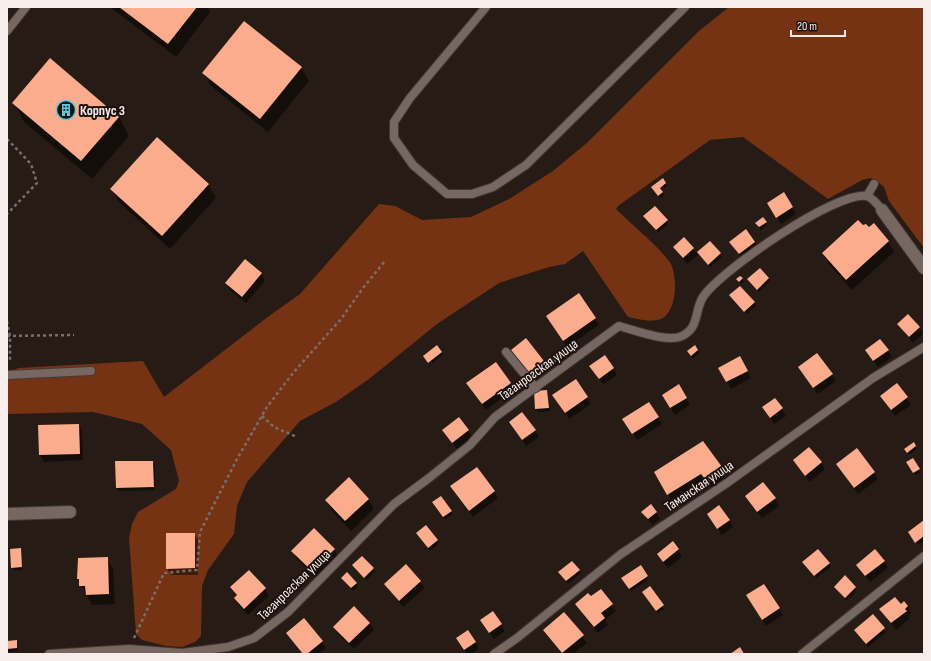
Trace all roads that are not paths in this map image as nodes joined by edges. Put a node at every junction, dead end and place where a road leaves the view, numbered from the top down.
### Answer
1 (26, 7) edge
2 (486, 7) edge
3 (685, 7) edge
4 (7, 31) edge
5 (874, 184) dead end
6 (867, 196) junction
7 (882, 210) joint
8 (924, 268) edge
9 (924, 347) edge
10 (506, 352) dead end
11 (91, 371) dead end
12 (8, 375) edge
13 (536, 388) junction
14 (70, 512) dead end
15 (7, 514) edge
16 (924, 556) edge
17 (49, 654) edge
18 (494, 654) edge
19 (802, 654) edge

1 - 4 lane
2 - 3 lane
5 - 6 lane
6 - 7 lane
6 - 13 lane, Таганрогская улица
7 - 8 street
9 - 18 lane, Таманская улица
10 - 13 lane
11 - 12 lane
13 - 17 lane, Таганрогская улица
14 - 15 street
16 - 19 lane

